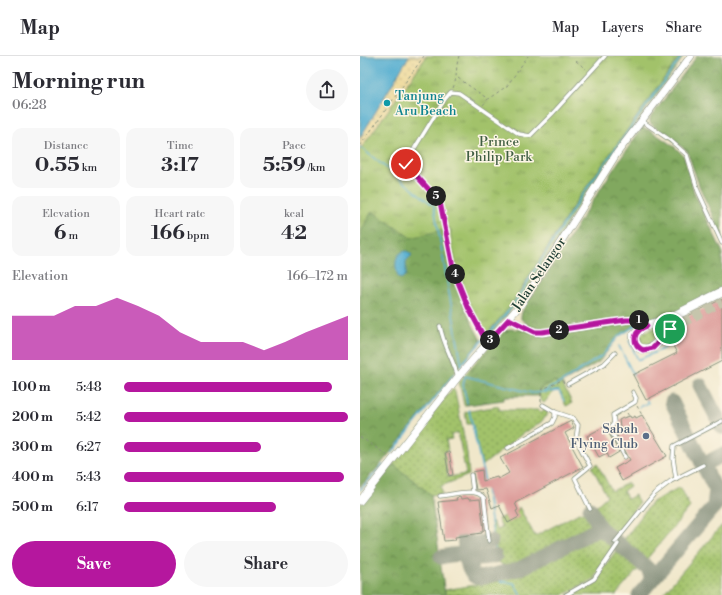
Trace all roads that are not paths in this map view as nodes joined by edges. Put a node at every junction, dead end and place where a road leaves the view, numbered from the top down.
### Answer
1 (605, 56) edge
2 (691, 56) edge
3 (642, 121) junction
4 (722, 243) edge
5 (722, 292) edge
6 (509, 319) junction
7 (440, 326) dead end
8 (647, 326) junction
9 (670, 329) tunnel mouth
10 (487, 343) junction
11 (615, 353) dead end
12 (458, 377) junction
13 (568, 384) dead end
14 (633, 392) dead end
15 (542, 404) road end
16 (555, 412) junction
17 (722, 421) edge
18 (508, 448) dead end
19 (625, 457) dead end
20 (703, 465) dead end
21 (471, 475) dead end
22 (676, 479) junction
23 (472, 492) junction
24 (440, 496) dead end
25 (360, 501) edge
26 (590, 509) dead end
27 (489, 541) dead end
28 (566, 595) edge

1 - 10 lane
2 - 3 street, Jalan Selangor
3 - 4 lane
3 - 6 street, Jalan Selangor
5 - 8 main road
6 - 8 street
6 - 10 street, Jalan Selangor
7 - 12 lane
8 - 9 main road
10 - 12 street, Jalan Selangor
11 - 13 lane
12 - 25 street, Jalan Selangor
14 - 19 lane
15 - 16 lane
16 - 18 lane
16 - 26 lane
17 - 22 lane
20 - 22 lane
21 - 23 lane
22 - 28 lane
23 - 24 lane
23 - 27 lane

